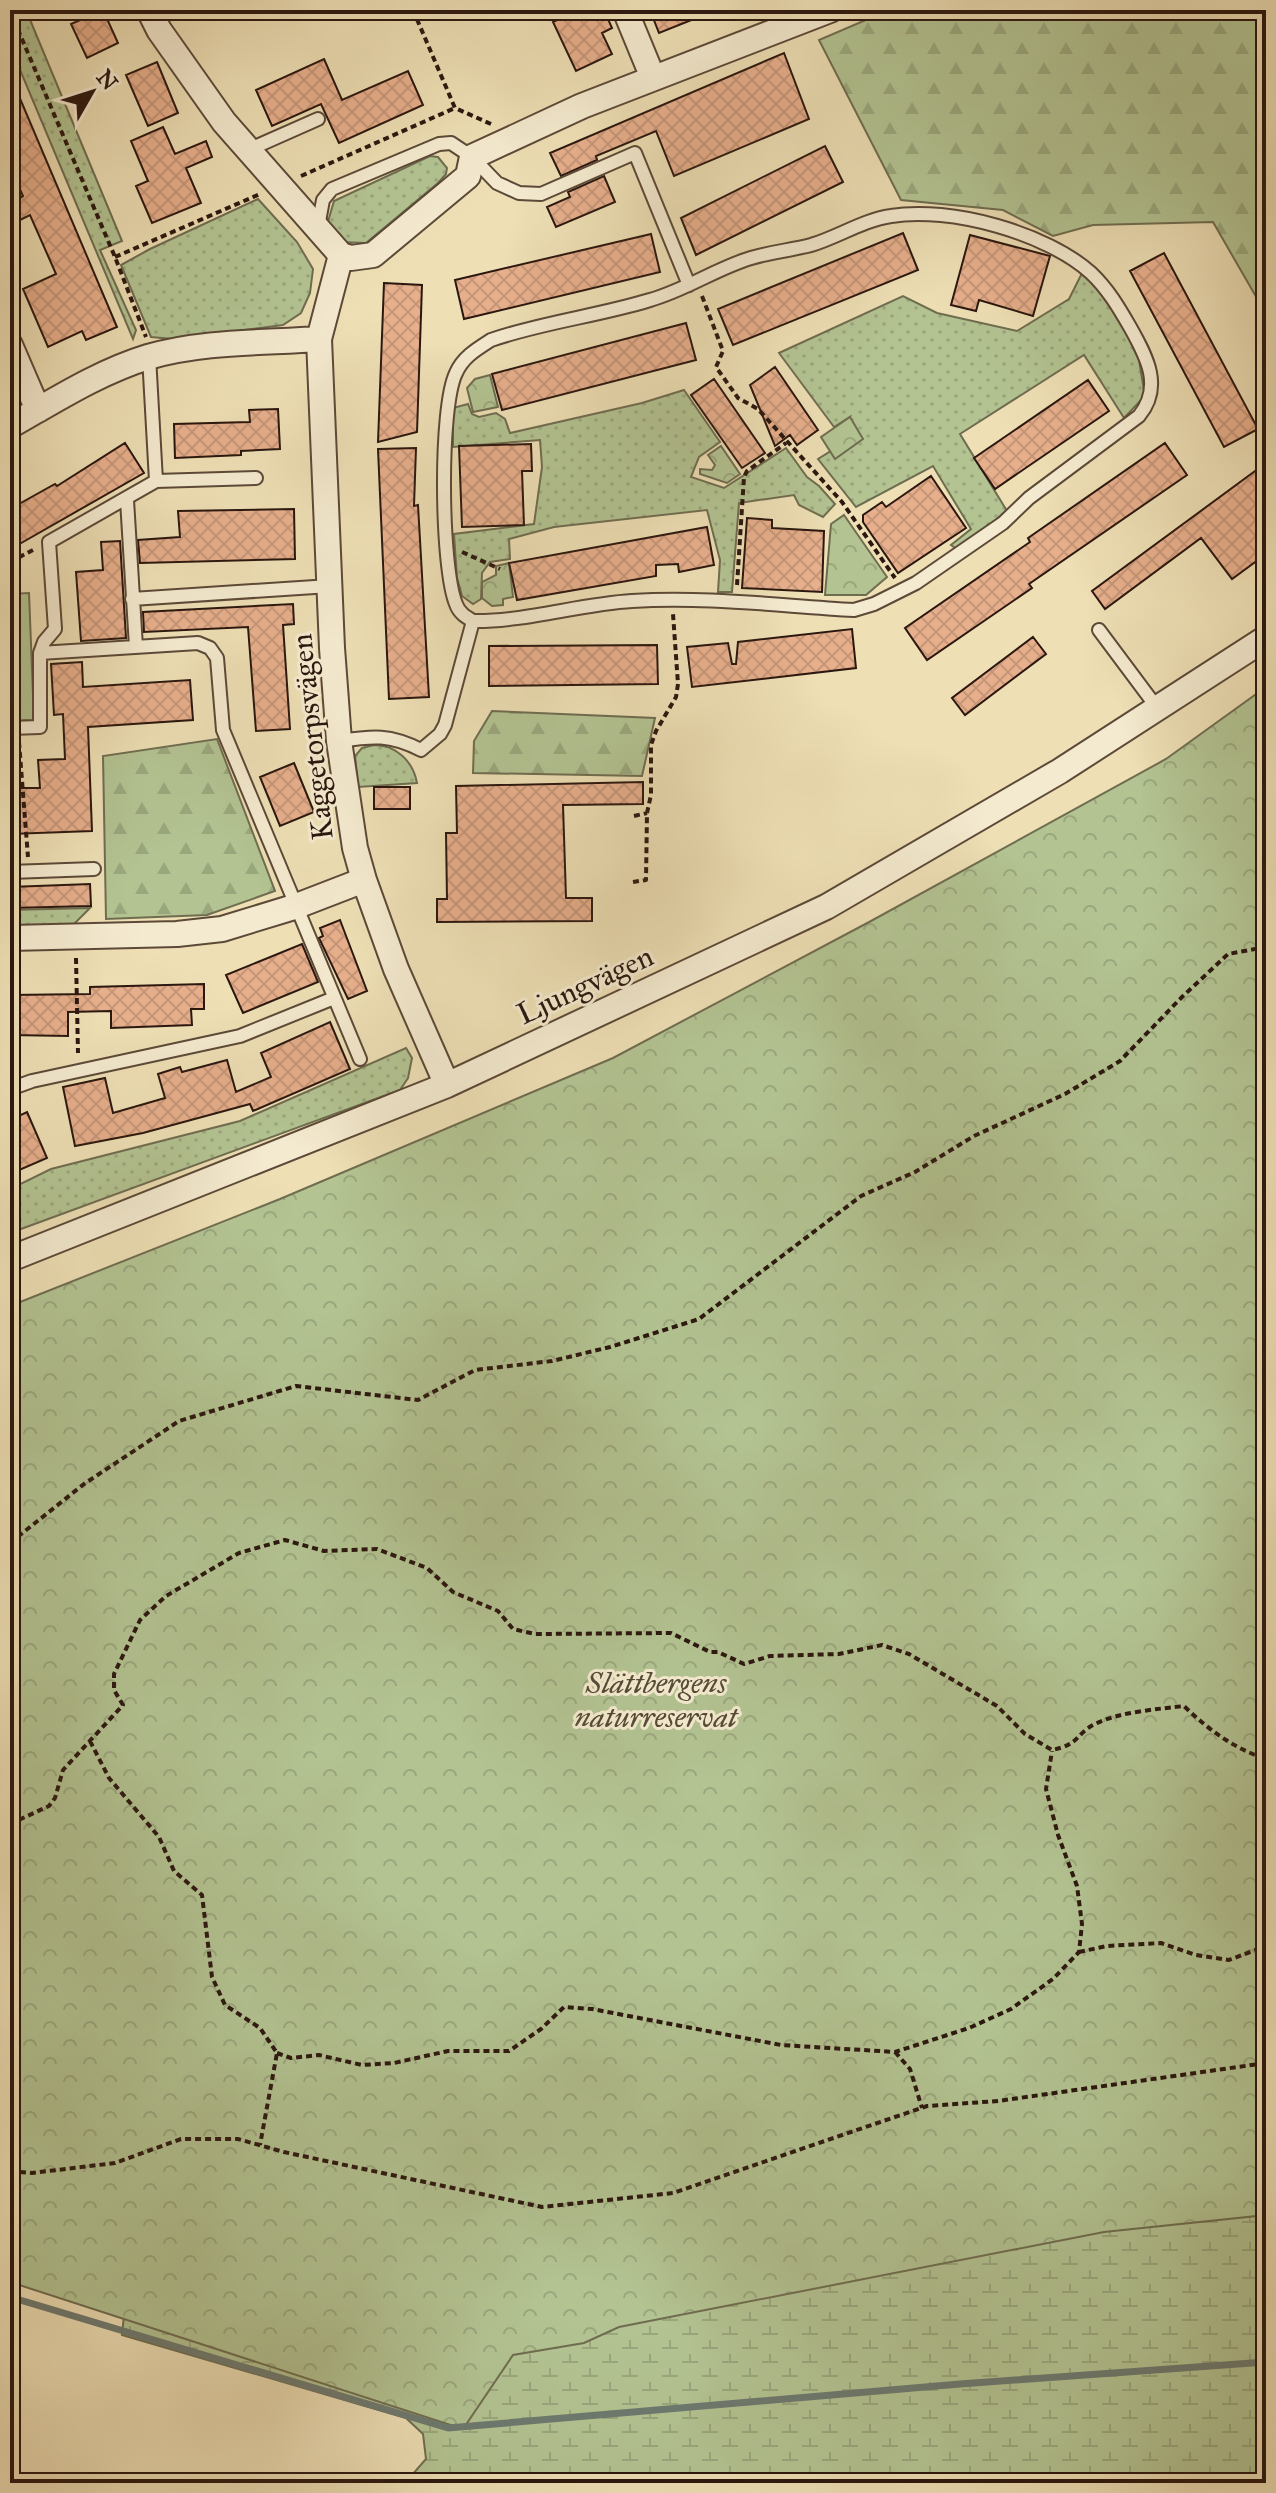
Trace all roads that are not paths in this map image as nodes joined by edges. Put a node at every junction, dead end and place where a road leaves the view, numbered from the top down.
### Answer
1 (149, 10) edge
2 (625, 10) edge
3 (830, 10) edge
4 (653, 78) junction
5 (318, 119) dead end
6 (248, 150) junction
7 (472, 157) junction
8 (318, 230) junction
9 (341, 255) junction
10 (693, 284) junction
11 (319, 339) junction
12 (10, 345) edge
13 (149, 356) junction
14 (38, 410) junction
15 (10, 426) edge
16 (256, 478) dead end
17 (156, 481) junction
18 (127, 500) junction
19 (330, 586) junction
20 (132, 599) junction
21 (473, 621) junction
22 (1099, 630) dead end
23 (1266, 638) edge
24 (136, 647) junction
25 (40, 653) junction
26 (1158, 709) junction
27 (14, 728) edge
28 (339, 741) junction
29 (94, 869) dead end
30 (10, 872) edge
31 (364, 880) junction
32 (294, 907) junction
33 (10, 938) edge
34 (334, 998) junction
35 (360, 1059) dead end
36 (447, 1085) junction
37 (10, 1089) edge
38 (10, 1259) edge

1 - 6 street
2 - 4 street
3 - 4 street
4 - 7 street
5 - 6 lane
6 - 8 street
7 - 8 lane
7 - 9 street
7 - 10 lane
8 - 9 street
9 - 11 street, Kaggetorpsvägen
10 - 21 lane
10 - 21 lane
11 - 13 street
11 - 19 street, Kaggetorpsvägen
12 - 14 street
13 - 14 street
13 - 17 lane
14 - 15 street
16 - 17 lane
17 - 18 lane
18 - 20 lane
18 - 25 lane
19 - 20 lane
19 - 28 street, Kaggetorpsvägen
20 - 24 lane
21 - 28 lane
22 - 26 lane
23 - 26 street, Ljungvägen
24 - 25 lane, Kaggetorpsvägen
24 - 32 lane, Kaggetorpsvägen
25 - 27 lane
26 - 36 street, Ljungvägen
28 - 31 street, Kaggetorpsvägen
29 - 30 lane
31 - 32 street
31 - 36 street, Kaggetorpsvägen
32 - 33 street
32 - 34 lane, Kaggetorpsvägen
34 - 35 lane, Kaggetorpsvägen
34 - 37 lane
36 - 38 street, Ljungvägen

